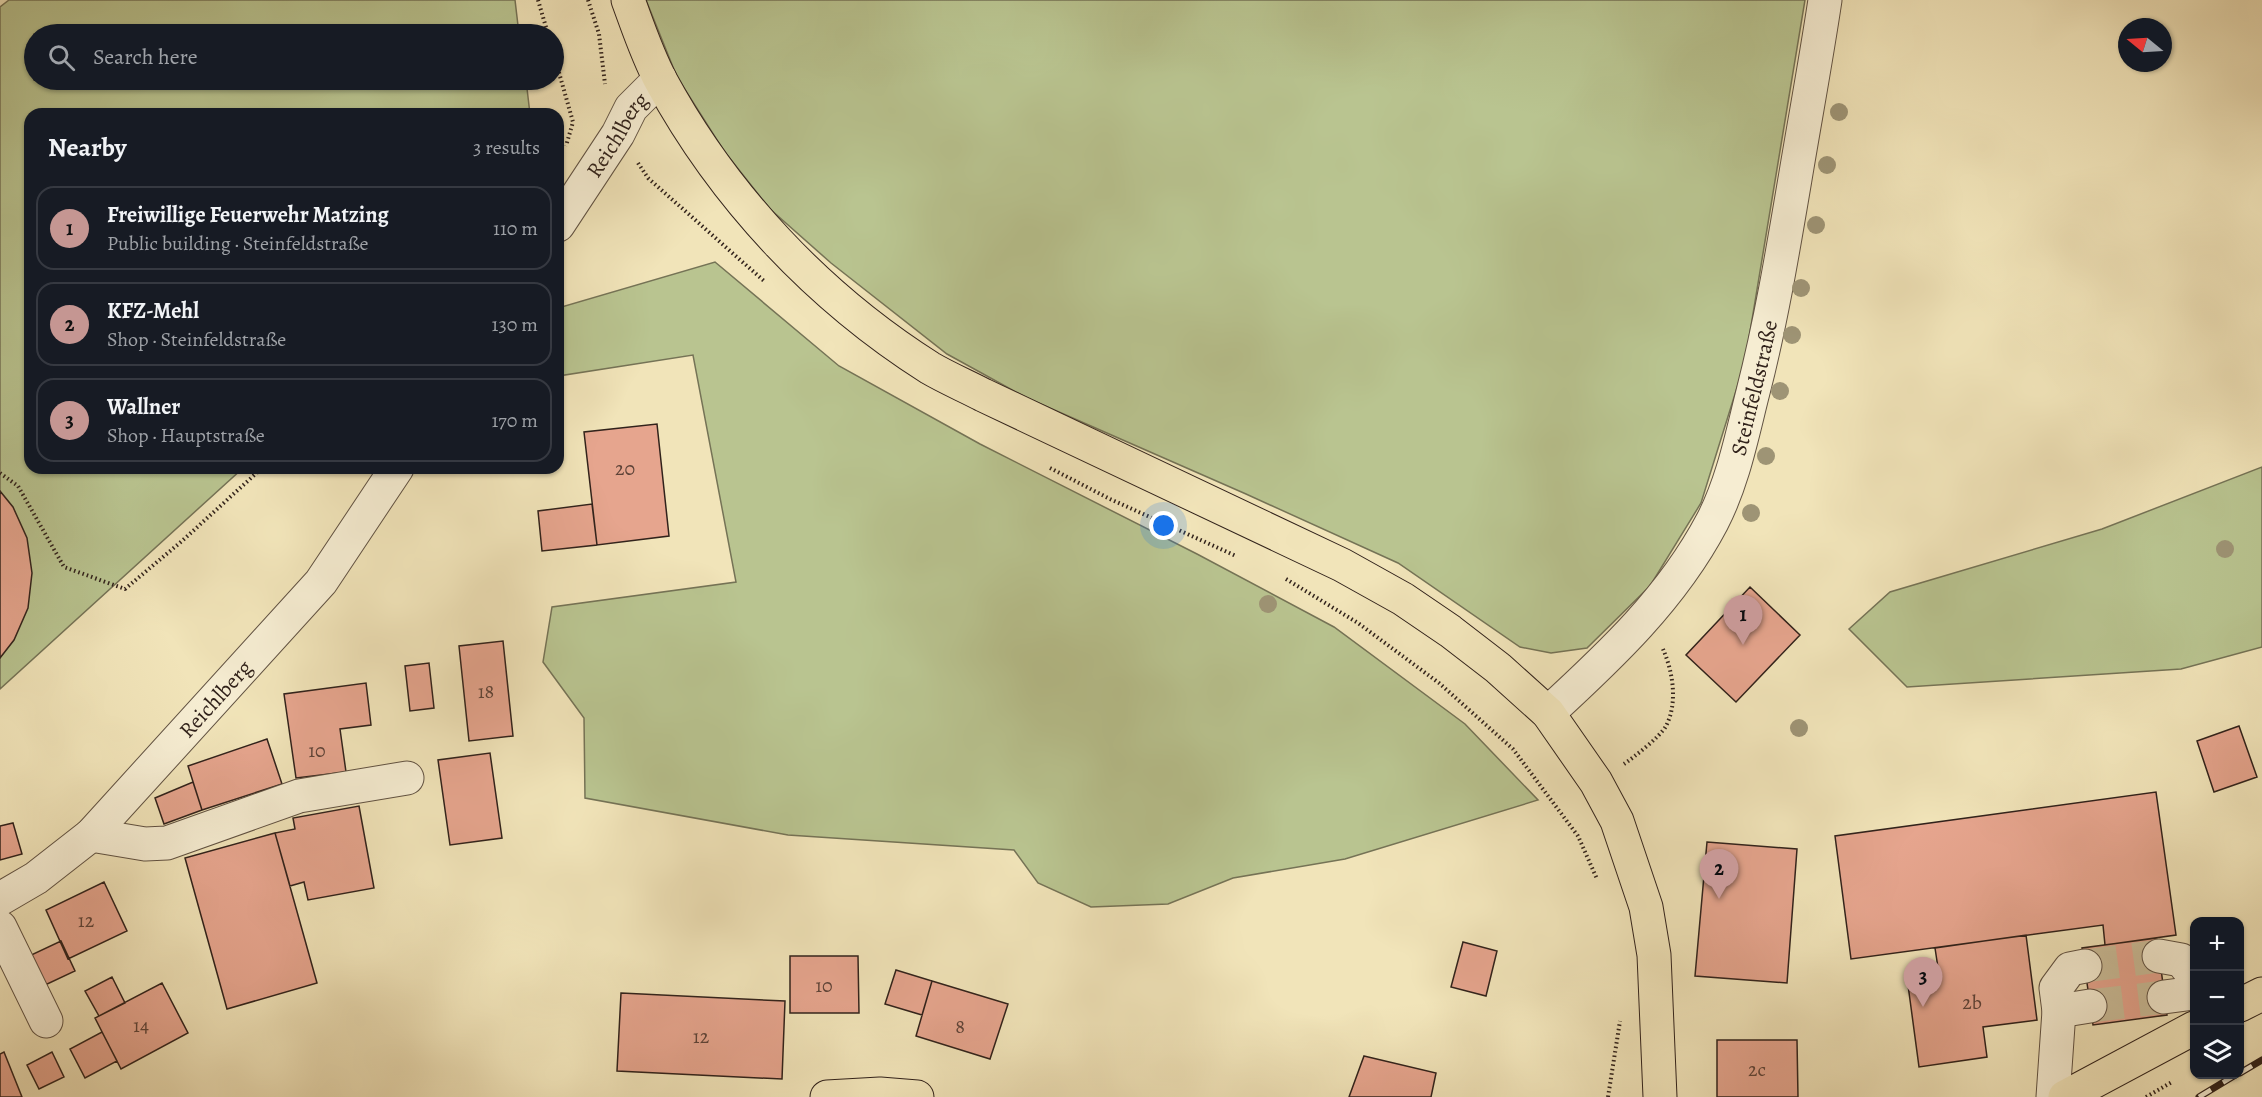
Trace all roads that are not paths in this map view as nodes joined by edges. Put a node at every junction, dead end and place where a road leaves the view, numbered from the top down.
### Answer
1 (628, 0) edge
2 (1825, 0) edge
3 (660, 79) junction
4 (564, 216) edge
5 (393, 474) edge
6 (1548, 713) junction
7 (407, 778) dead end
8 (91, 835) junction
9 (0, 899) edge
10 (0, 927) edge
11 (2159, 956) tunnel mouth
12 (2085, 966) tunnel mouth
13 (2190, 971) edge
14 (2262, 994) edge
15 (2244, 1003) edge
16 (2090, 1006) tunnel mouth
17 (2059, 1011) junction
18 (46, 1021) dead end
19 (2190, 1030) edge
20 (827, 1097) edge
21 (917, 1097) edge
22 (1660, 1097) edge
23 (2054, 1097) edge
24 (2065, 1097) edge

1 - 3 main road
2 - 6 street, Steinfeldstraße
3 - 4 street, Reichlberg
3 - 6 main road
5 - 8 street, Reichlberg
6 - 22 main road
7 - 8 street
8 - 9 street, Reichlberg
10 - 18 street
11 - 13 street
12 - 17 street
14 - 15 main road
16 - 17 street
17 - 23 street
19 - 24 main road
20 - 21 main road

